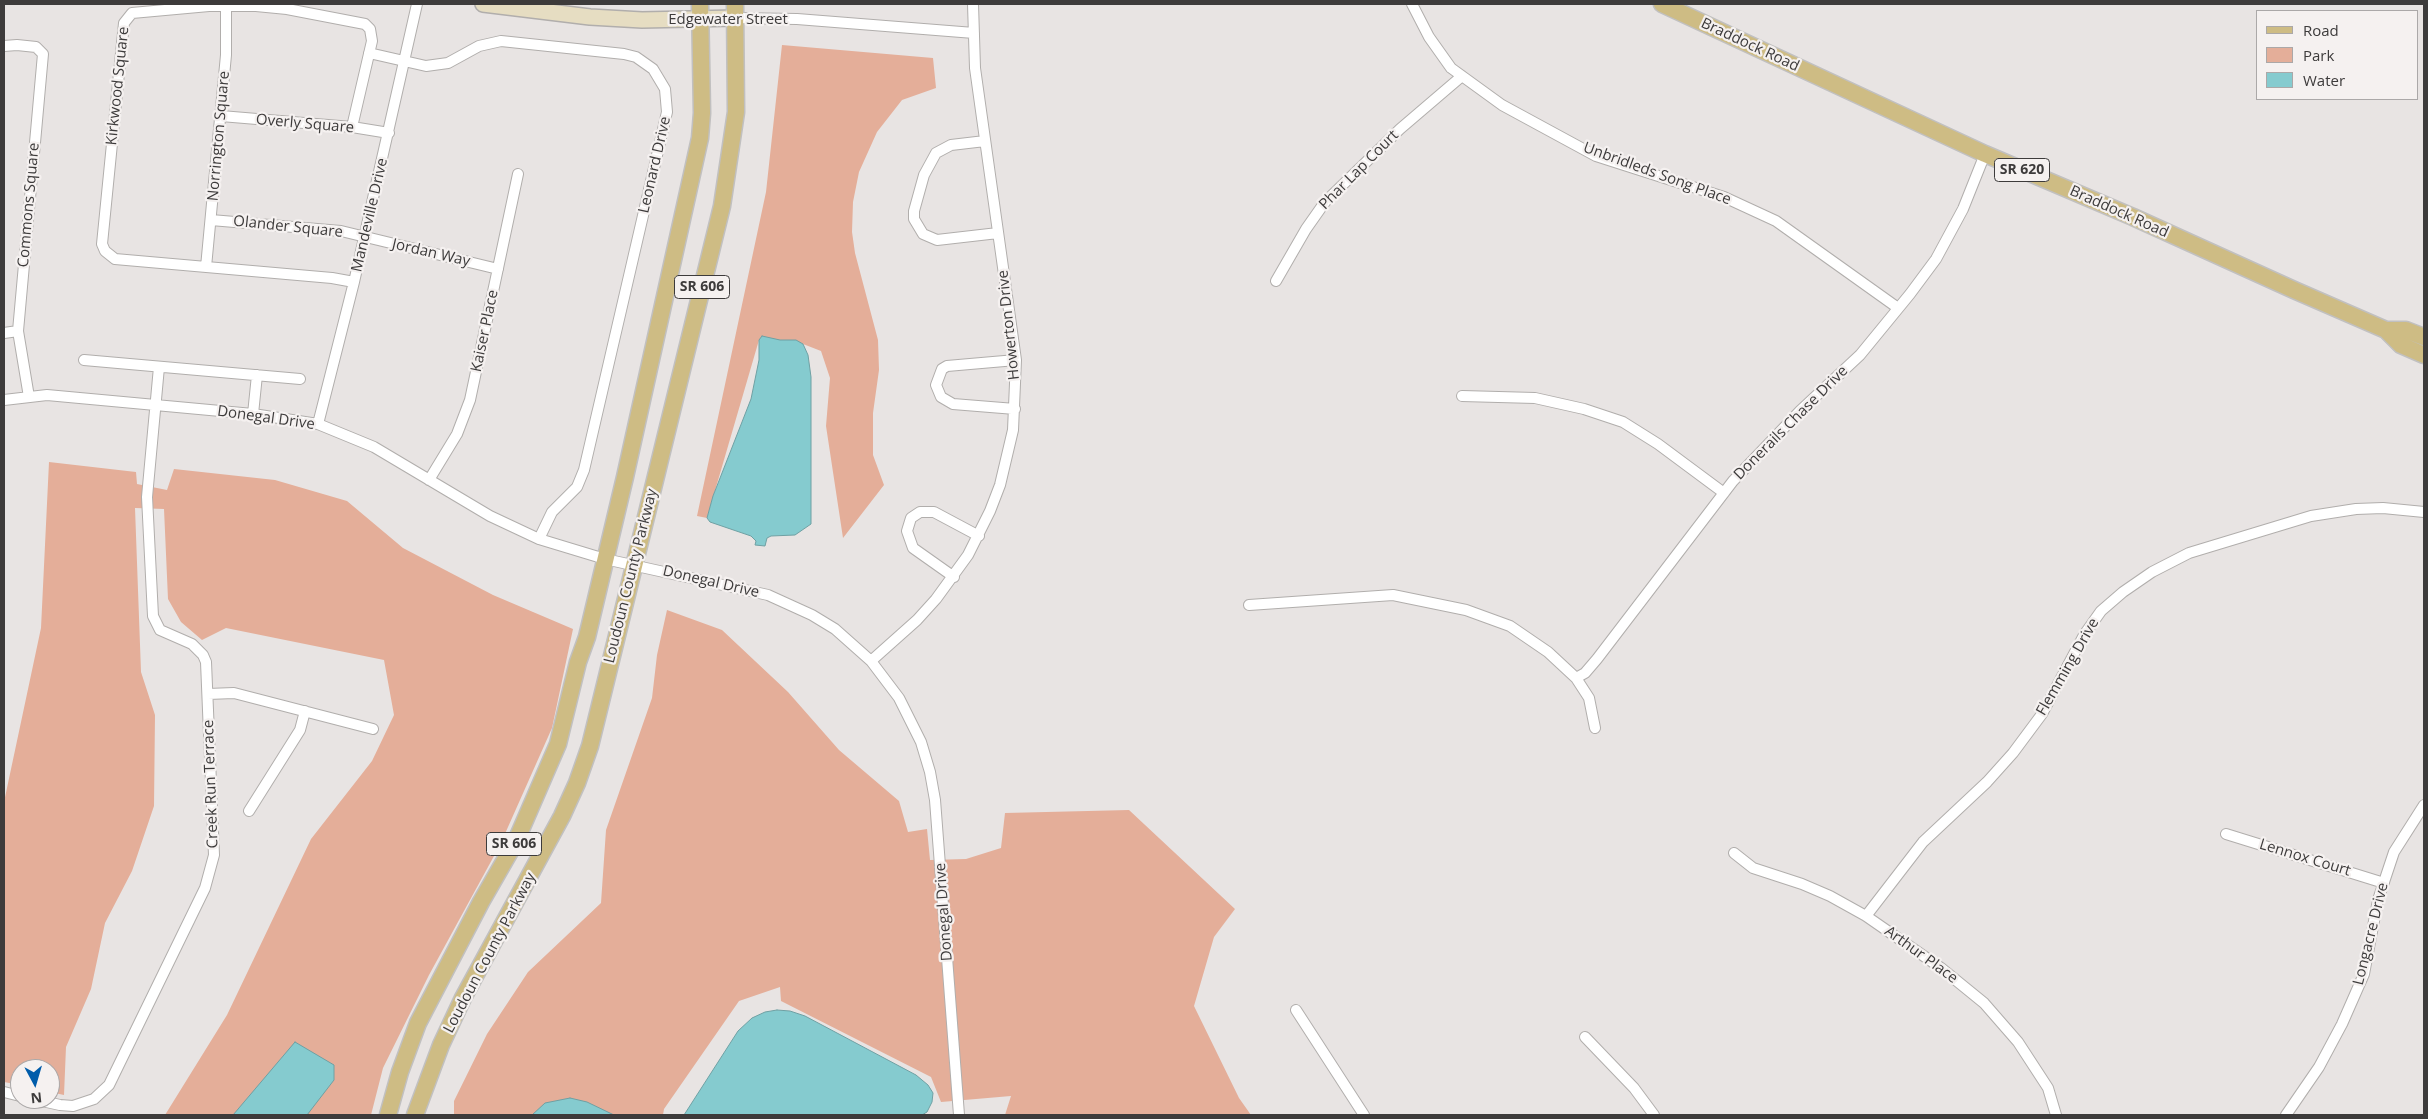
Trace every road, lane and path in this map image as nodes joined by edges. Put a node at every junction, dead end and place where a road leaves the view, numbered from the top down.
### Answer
1 (417, 4) edge
2 (483, 4) edge
3 (973, 4) edge
4 (1412, 4) edge
5 (1662, 4) edge
6 (226, 5) junction
7 (700, 11) edge
8 (736, 11) edge
9 (974, 33) junction
10 (4, 46) edge
11 (370, 52) junction
12 (406, 61) junction
13 (1462, 76) junction
14 (221, 116) junction
15 (352, 127) junction
16 (389, 133) junction
17 (985, 141) junction
18 (1985, 154) junction
19 (518, 174) dead end
20 (211, 220) junction
21 (998, 232) junction
22 (365, 237) junction
23 (206, 267) junction
24 (498, 269) junction
25 (1276, 281) dead end
26 (354, 282) junction
27 (1898, 308) junction
28 (2386, 330) junction
29 (18, 331) junction
30 (4, 333) edge
31 (2424, 337) edge
32 (2424, 355) edge
33 (84, 360) dead end
34 (1016, 360) junction
35 (159, 366) junction
36 (256, 375) junction
37 (300, 379) dead end
38 (1462, 396) dead end
39 (29, 397) junction
40 (4, 400) edge
41 (156, 405) junction
42 (1015, 409) junction
43 (253, 414) junction
44 (318, 424) junction
45 (429, 480) junction
46 (1724, 493) junction
47 (2424, 512) edge
48 (979, 536) junction
49 (539, 539) junction
50 (605, 560) junction
51 (634, 566) junction
52 (954, 577) junction
53 (1250, 606) dead end
54 (871, 661) junction
55 (1576, 678) junction
56 (208, 694) junction
57 (305, 711) junction
58 (1595, 728) dead end
59 (373, 729) dead end
60 (2424, 804) edge
61 (249, 811) dead end
62 (2226, 834) dead end
63 (1734, 853) dead end
64 (2384, 883) junction
65 (1866, 916) junction
66 (1296, 1010) dead end
67 (1585, 1037) dead end
68 (60, 1106) edge
69 (388, 1115) edge
70 (415, 1115) edge
71 (959, 1115) edge
72 (1364, 1115) edge
73 (1654, 1115) edge
74 (2056, 1115) edge
75 (2286, 1115) edge

1 - 12 street, Mandeville Drive
2 - 7 street, Edgewater Street
3 - 9 street, Howerton Drive
4 - 13 street, Unbridleds Song Place
5 - 18 main road, Braddock Road / SR 620
6 - 11 street, Kirkwood Square
6 - 14 street, Norrington Square
6 - 23 street, Kirkwood Square
7 - 8 street, Edgewater Street
7 - 50 main road, Loudoun County Parkway / SR 606
8 - 9 street, Edgewater Street
8 - 51 main road, Loudoun County Parkway / SR 606
9 - 17 street, Howerton Drive
10 - 29 street, Commons Square
11 - 12 street, Leonard Drive
11 - 15 street, Kirkwood Square
12 - 16 street, Mandeville Drive
12 - 49 street, Leonard Drive
13 - 25 street, Phar Lap Court
13 - 27 street, Unbridleds Song Place
14 - 15 street, Overly Square
14 - 20 street, Norrington Square
15 - 16 street, Overly Square
16 - 22 street, Mandeville Drive
17 - 21 street, Howerton Drive
17 - 21 street
18 - 27 street, Donerails Chase Drive
18 - 28 main road, Braddock Road / SR 620
19 - 24 street, Kaiser Place
20 - 22 street, Olander Square
20 - 23 street, Norrington Square
21 - 34 street, Howerton Drive
22 - 24 street, Jordan Way
22 - 26 street, Mandeville Drive
23 - 26 street, Kirkwood Square
24 - 45 street, Kaiser Place
26 - 44 street, Mandeville Drive
27 - 46 street, Donerails Chase Drive
28 - 31 main road, Braddock Road / SR 620
28 - 32 main road, Braddock Road / SR 620
29 - 30 street
29 - 39 street, Commons Square
33 - 35 street
34 - 42 street, Howerton Drive
34 - 42 street
35 - 36 street
35 - 41 street, Creek Run Terrace
36 - 37 street
36 - 43 street
38 - 46 street
39 - 40 street, Donegal Drive
39 - 41 street, Donegal Drive
41 - 43 street, Donegal Drive
41 - 56 street, Creek Run Terrace
42 - 48 street, Howerton Drive
43 - 44 street, Donegal Drive
44 - 45 street, Donegal Drive
45 - 49 street, Donegal Drive
46 - 55 street, Donerails Chase Drive
47 - 65 street, Flemming Drive
48 - 52 street, Howerton Drive
48 - 52 street
49 - 50 street, Donegal Drive
50 - 51 street, Donegal Drive
50 - 69 main road, Loudoun County Parkway / SR 606
51 - 54 street, Donegal Drive
51 - 70 main road, Loudoun County Parkway / SR 606
52 - 54 street, Howerton Drive
53 - 55 street
54 - 71 street, Donegal Drive
55 - 58 street
56 - 57 street
56 - 68 street, Creek Run Terrace
57 - 59 street
57 - 61 street
60 - 64 street, Longacre Drive
62 - 64 street, Lennox Court
63 - 65 street, Arthur Place
64 - 75 street, Longacre Drive
65 - 74 street, Arthur Place
66 - 72 street
67 - 73 street

